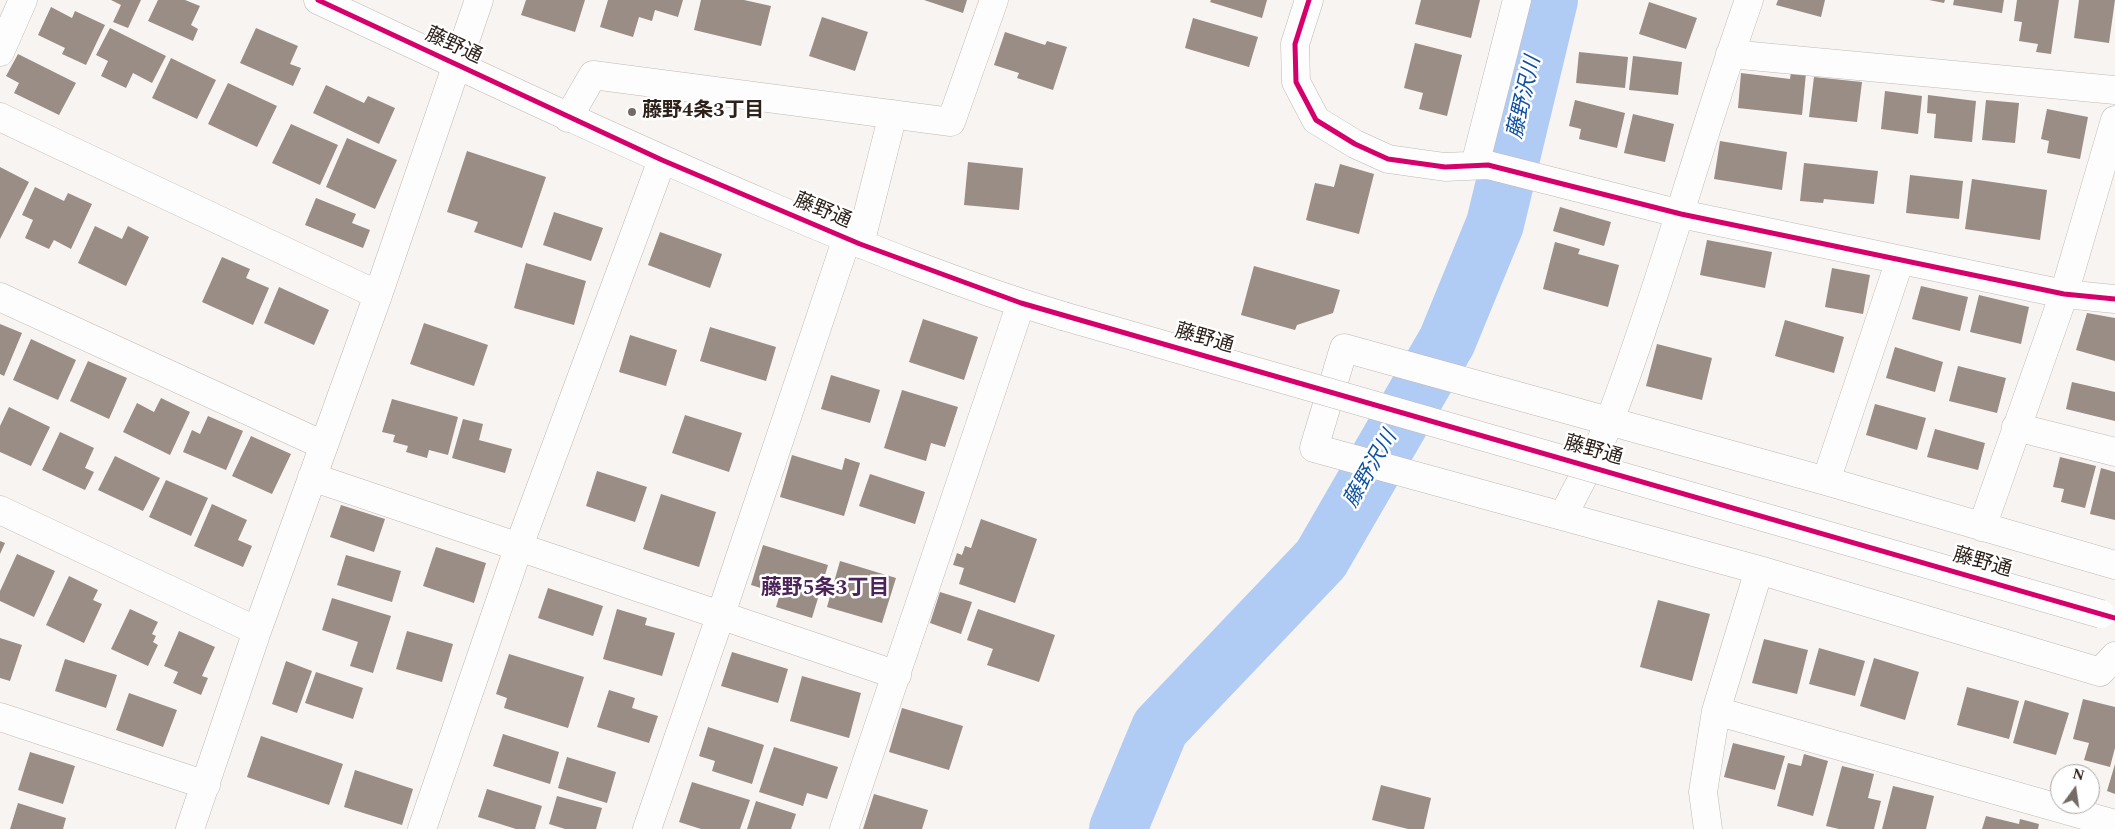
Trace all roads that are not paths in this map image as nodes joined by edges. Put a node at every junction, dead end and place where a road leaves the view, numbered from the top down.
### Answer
1 (23, 0) edge
2 (318, 0) edge
3 (479, 0) edge
4 (994, 0) edge
5 (1309, 0) edge
6 (1517, 0) edge
7 (1749, 0) edge
8 (0, 52) edge
9 (1730, 54) junction
10 (456, 64) junction
11 (2115, 90) edge
12 (893, 114) junction
13 (0, 117) edge
14 (568, 118) junction
15 (2115, 120) edge
16 (662, 160) junction
17 (1482, 165) junction
18 (1681, 214) junction
19 (853, 241) junction
20 (1900, 260) junction
21 (2064, 294) junction
22 (378, 295) junction
23 (0, 297) edge
24 (2115, 299) edge
25 (1021, 303) junction
26 (1609, 422) junction
27 (2016, 427) junction
28 (323, 446) junction
29 (2115, 452) edge
30 (312, 477) junction
31 (1826, 481) junction
32 (0, 510) edge
33 (1563, 516) junction
34 (1982, 527) junction
35 (519, 546) junction
36 (2115, 565) edge
37 (1759, 570) junction
38 (721, 614) junction
39 (2108, 616) edge
40 (257, 631) junction
41 (2115, 656) edge
42 (897, 675) junction
43 (1716, 711) junction
44 (1, 722) edge
45 (206, 785) junction
46 (2115, 824) edge
47 (190, 829) edge
48 (422, 829) edge
49 (647, 829) edge
50 (844, 829) edge
51 (1708, 829) edge

1 - 8 street
2 - 10 street, 藤野通
3 - 10 street
4 - 12 street
5 - 17 street
6 - 17 street
7 - 9 street
9 - 11 street
9 - 18 street
10 - 14 street, 藤野通
10 - 22 street
12 - 14 street
12 - 19 street
13 - 22 street
14 - 16 street, 藤野通
15 - 21 street
16 - 19 street, 藤野通
16 - 35 street
17 - 18 street
18 - 20 street
18 - 26 street
19 - 25 street, 藤野通
19 - 38 street
20 - 21 street
20 - 31 street
21 - 24 street
21 - 27 street
22 - 28 street
23 - 28 street
25 - 39 street, 藤野通, bridge
25 - 42 street
26 - 31 street
26 - 33 street
26 - 33 street
27 - 29 street
27 - 34 street
28 - 30 street
30 - 35 street
30 - 40 street
31 - 34 street
32 - 40 street
33 - 37 street
34 - 36 street
35 - 38 street
35 - 48 street
37 - 41 street
37 - 43 street
38 - 42 street
38 - 49 street
40 - 45 street
42 - 50 street
43 - 46 street
43 - 51 street
44 - 45 street
45 - 47 street

